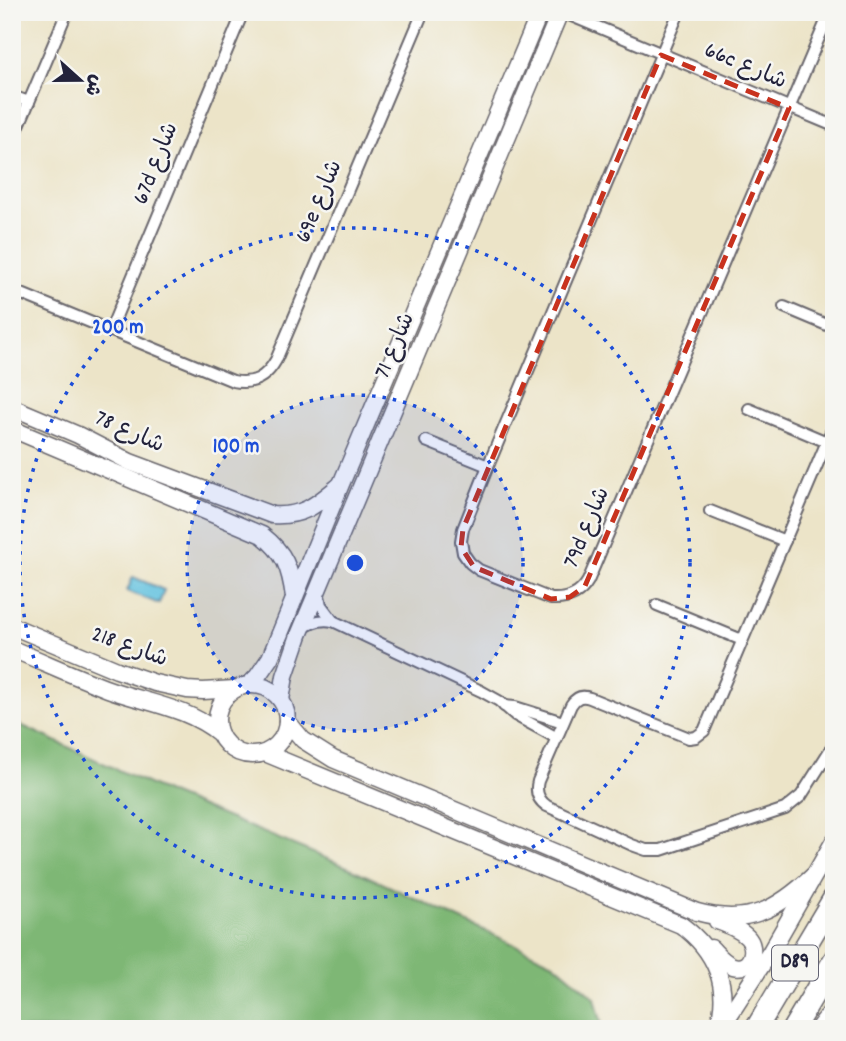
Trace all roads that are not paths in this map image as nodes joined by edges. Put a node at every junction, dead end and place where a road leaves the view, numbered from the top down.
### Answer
1 (243, 12) edge
2 (424, 12) edge
3 (542, 12) edge
4 (561, 12) edge
5 (679, 12) edge
6 (830, 12) edge
7 (65, 13) edge
8 (661, 55) junction
9 (528, 90) junction
10 (12, 96) edge
11 (29, 102) junction
12 (789, 108) junction
13 (834, 126) edge
14 (12, 142) edge
15 (12, 290) edge
16 (784, 307) dead end
17 (834, 328) edge
18 (110, 331) junction
19 (12, 407) edge
20 (749, 410) dead end
21 (834, 425) edge
22 (12, 429) edge
23 (31, 437) junction
24 (89, 441) junction
25 (426, 441) dead end
26 (827, 442) junction
27 (488, 466) junction
28 (341, 484) junction
29 (710, 511) dead end
30 (785, 541) junction
31 (318, 591) junction
32 (294, 597) junction
33 (657, 605) dead end
34 (333, 621) junction
35 (12, 626) edge
36 (299, 635) junction
37 (742, 640) junction
38 (12, 649) edge
39 (242, 687) junction
40 (281, 700) junction
41 (504, 706) junction
42 (287, 721) junction
43 (563, 722) junction
44 (219, 734) junction
45 (557, 738) junction
46 (834, 744) edge
47 (265, 753) junction
48 (834, 841) edge
49 (814, 875) junction
50 (834, 898) edge
51 (697, 912) junction
52 (692, 934) junction
53 (834, 960) edge
54 (834, 1012) edge
55 (719, 1029) edge
56 (756, 1029) edge
57 (793, 1029) edge
58 (821, 1029) edge

1 - 18 street, 67d شارع
2 - 18 street, 69e شارع
3 - 9 street
3 - 28 street, شارع 71
4 - 8 street, 66c شارع
4 - 9 street, شارع 71
5 - 8 street, 79d شارع
6 - 12 street, 79d شارع
7 - 11 street
8 - 12 street, 66c شارع
8 - 27 street, 79d شارع
9 - 31 street, شارع 71
10 - 11 street
11 - 14 street
12 - 13 street, 66c شارع
12 - 27 street, 79d شارع
15 - 18 street
16 - 17 street
19 - 24 street, شارع 78
20 - 26 street
21 - 26 street
22 - 23 street, شارع 78
23 - 24 street
23 - 32 street, شارع 78
24 - 28 street, شارع 78
25 - 27 street
26 - 30 street
28 - 32 street, شارع 71
29 - 30 street
30 - 37 street
31 - 34 street
31 - 36 street, شارع 71
32 - 39 street, شارع 71
33 - 37 street
34 - 36 street
34 - 41 street
35 - 39 street, شارع 218
36 - 40 street, شارع 71
37 - 43 street
38 - 44 street
39 - 40 street
39 - 44 street
40 - 42 street
41 - 43 street
41 - 45 street
42 - 47 street
42 - 51 street
43 - 45 street
44 - 47 street
45 - 46 street
47 - 52 street
48 - 49 street
49 - 51 street
49 - 55 street
50 - 56 highway, D89
51 - 52 street
52 - 55 street
53 - 57 highway, D89
54 - 58 highway

